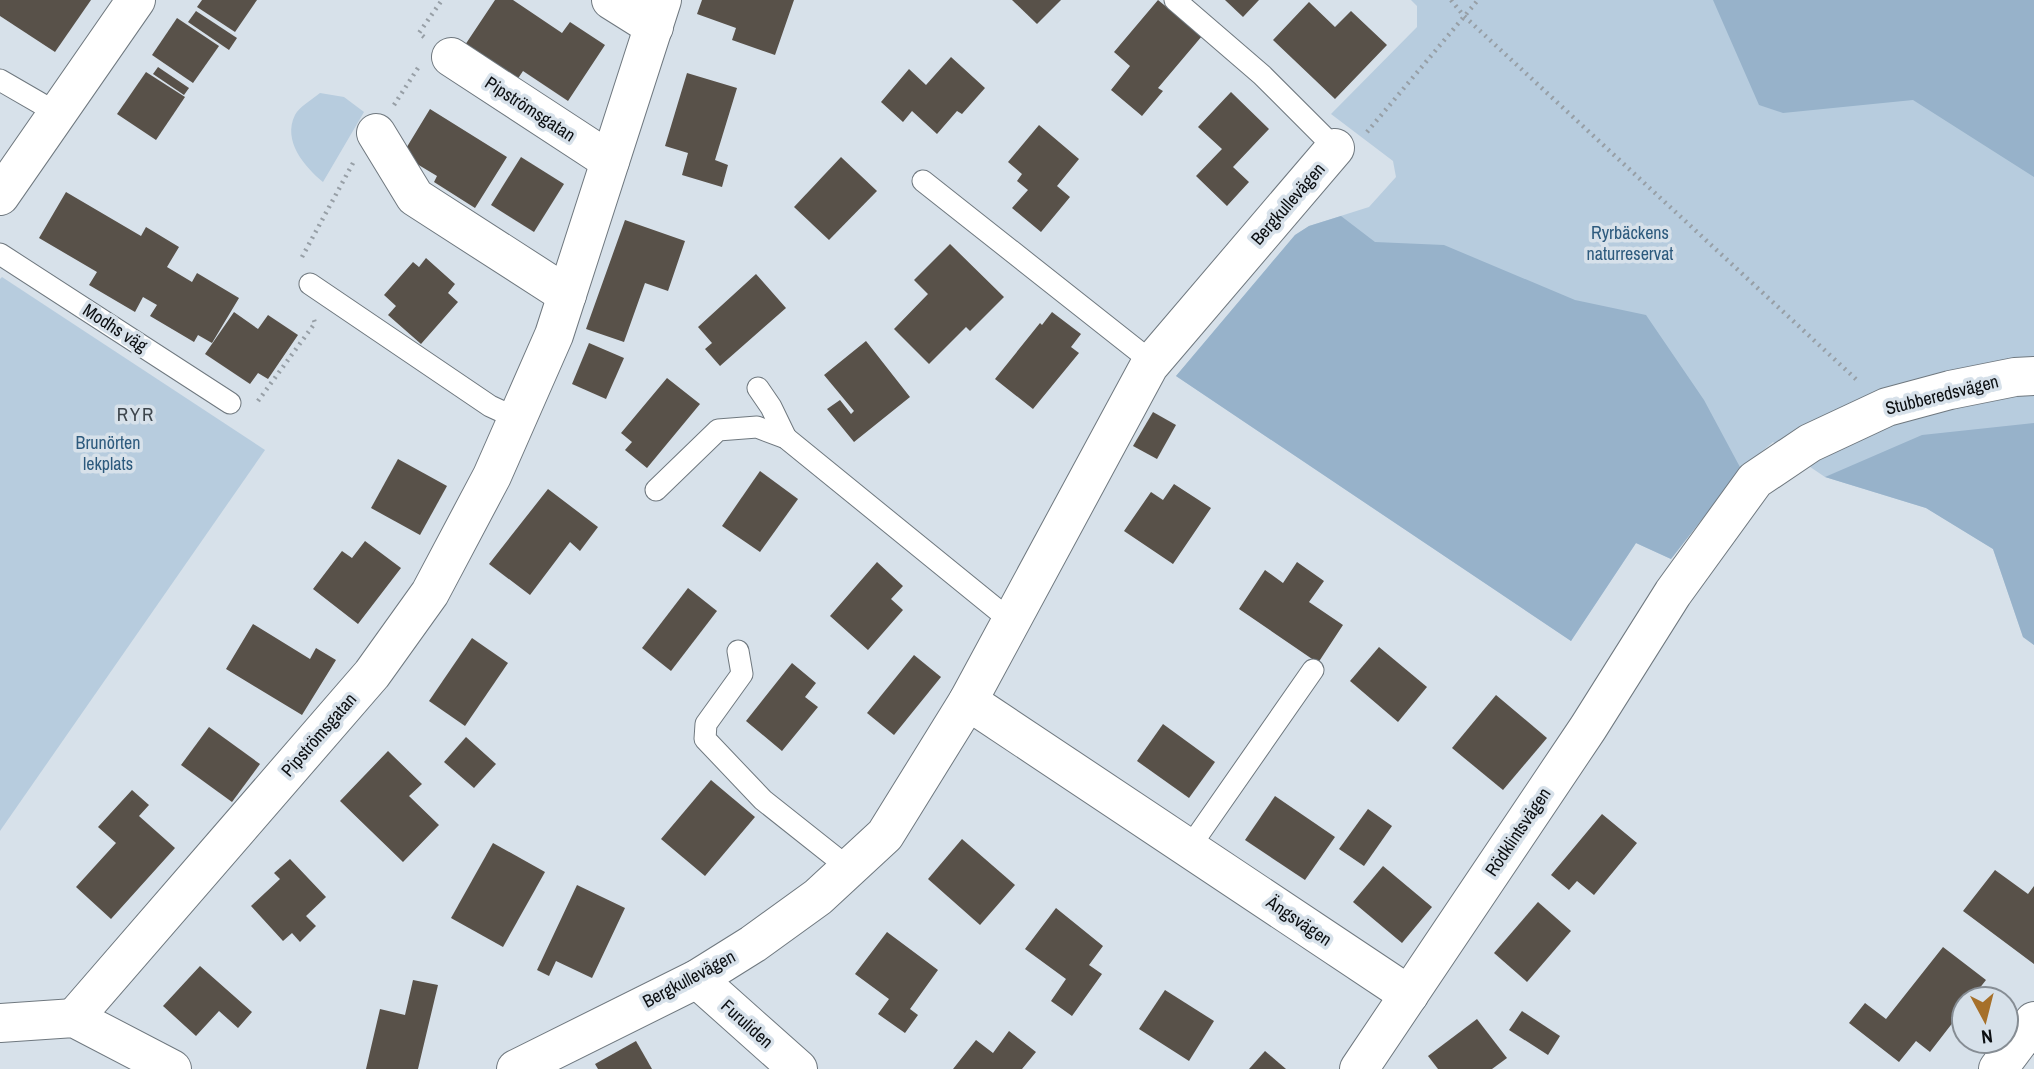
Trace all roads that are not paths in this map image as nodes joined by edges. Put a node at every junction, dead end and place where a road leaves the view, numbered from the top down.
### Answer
1 (136, 0) edge
2 (611, 0) edge
3 (1175, 0) edge
4 (658, 13) edge
5 (451, 57) road end
6 (0, 80) edge
7 (57, 113) junction
8 (376, 133) road end
9 (1335, 149) joint
10 (610, 161) junction
11 (923, 181) dead end
12 (0, 195) edge
13 (0, 254) edge
14 (310, 284) road end
15 (567, 295) junction
16 (1152, 362) junction
17 (2034, 376) edge
18 (758, 387) dead end
19 (230, 403) road end
20 (518, 419) junction
21 (786, 438) junction
22 (656, 491) dead end
23 (1673, 593) joint
24 (1011, 621) junction
25 (738, 651) dead end
26 (1313, 670) dead end
27 (968, 701) junction
28 (1189, 848) junction
29 (850, 869) junction
30 (697, 979) junction
31 (1409, 995) junction
32 (74, 1018) junction
33 (2034, 1021) edge
34 (0, 1023) edge
35 (172, 1069) edge
36 (516, 1069) edge
37 (798, 1069) edge
38 (1359, 1069) edge
39 (1998, 1069) edge

1 - 7 street
2 - 4 street, Pipströmsgatan
3 - 9 lane, Bergkullevägen
4 - 10 street, Pipströmsgatan
5 - 10 street, Pipströmsgatan
6 - 7 lane
7 - 12 street
8 - 15 street
9 - 16 street, Bergkullevägen
10 - 15 street, Pipströmsgatan
11 - 16 lane
13 - 19 lane, Modhs väg
14 - 20 lane
15 - 20 street, Pipströmsgatan
16 - 24 street, Bergkullevägen
17 - 23 street, Stubberedsvägen
18 - 21 lane
20 - 32 street, Pipströmsgatan
21 - 22 lane
21 - 24 lane
23 - 31 street, Rödklintsvägen
24 - 27 street, Bergkullevägen
25 - 29 lane
26 - 28 lane
27 - 28 street, Ängsvägen
27 - 29 street, Bergkullevägen
28 - 31 street, Ängsvägen
29 - 30 street, Bergkullevägen
30 - 36 street, Bergkullevägen
30 - 37 street, Furuliden
31 - 38 street, Rödklintsvägen
32 - 34 street
32 - 35 street
33 - 39 street

